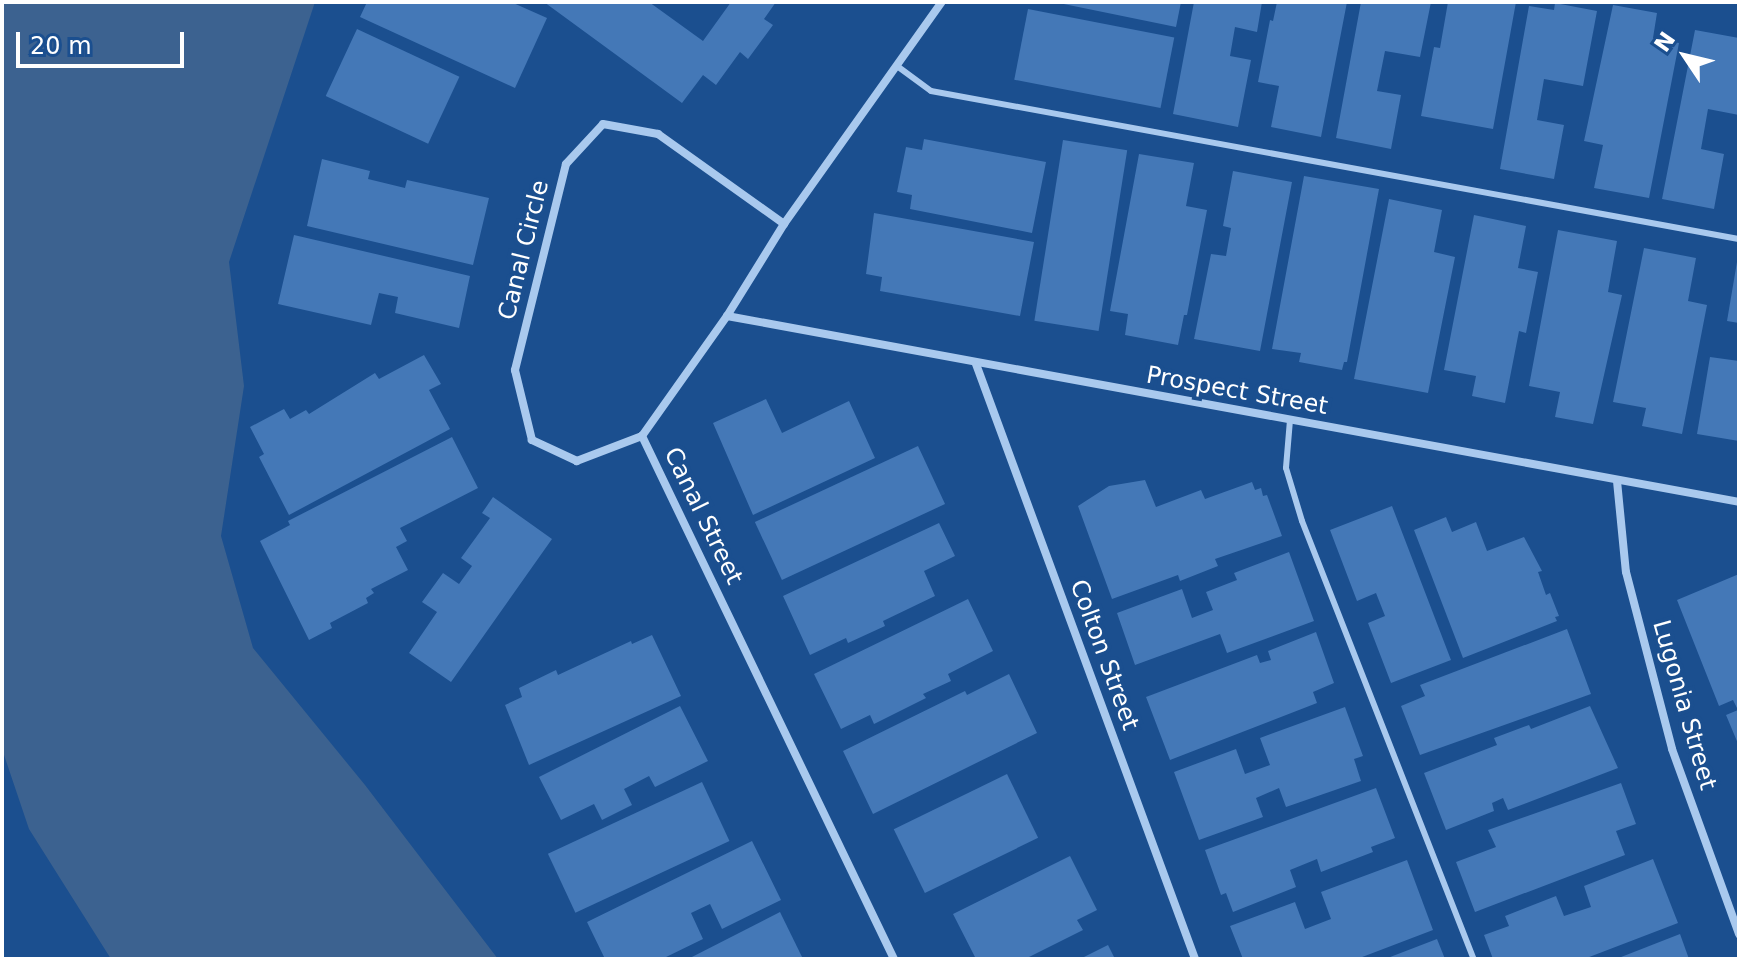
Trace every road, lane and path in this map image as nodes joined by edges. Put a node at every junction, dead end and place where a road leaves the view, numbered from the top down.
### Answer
1 (942, 2) edge
2 (897, 66) junction
3 (784, 224) junction
4 (1739, 239) edge
5 (727, 316) junction
6 (976, 364) junction
7 (1290, 420) junction
8 (642, 436) junction
9 (1617, 481) junction
10 (1739, 502) edge
11 (1739, 934) edge
12 (894, 959) edge
13 (1195, 959) edge
14 (1474, 959) edge

1 - 2 street, Canal Street
2 - 3 street, Canal Street
2 - 4 lane
3 - 5 street, Canal Street
3 - 8 street, Canal Circle
5 - 6 street, Prospect Street
5 - 8 street, Canal Street
6 - 7 street, Prospect Street
6 - 13 street, Colton Street
7 - 9 street, Prospect Street
7 - 14 lane
8 - 12 street, Canal Street
9 - 10 street, Prospect Street
9 - 11 street, Lugonia Street

